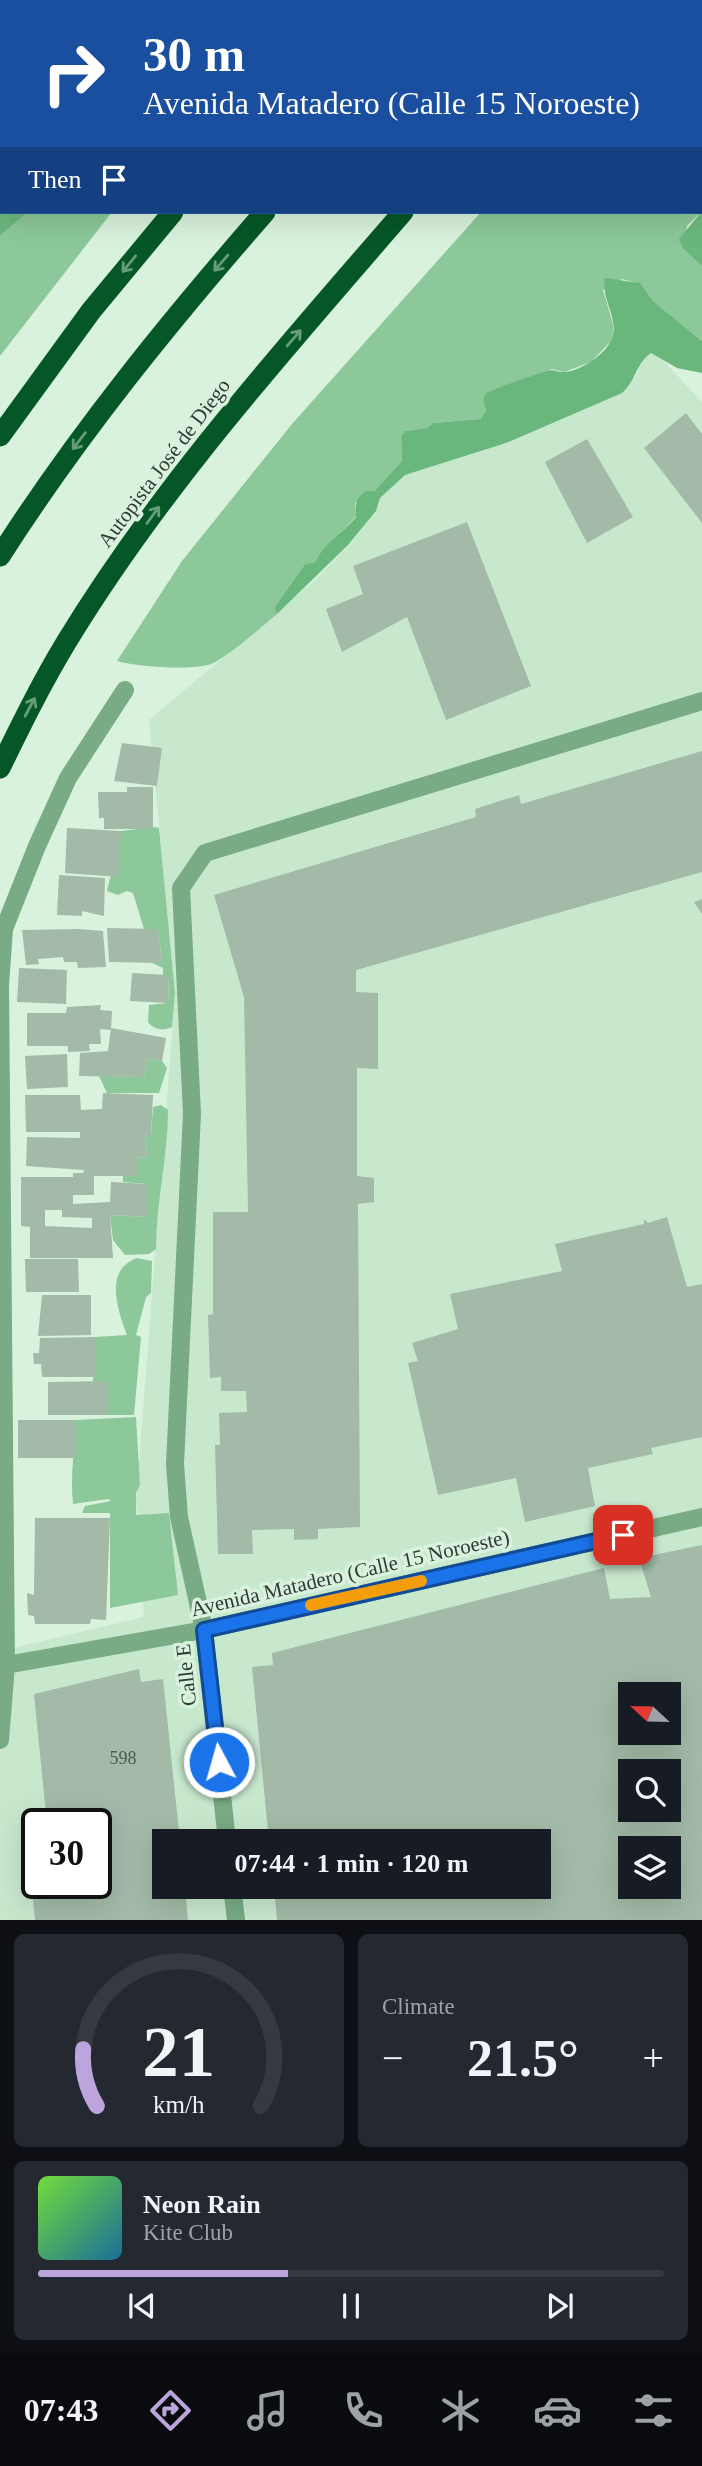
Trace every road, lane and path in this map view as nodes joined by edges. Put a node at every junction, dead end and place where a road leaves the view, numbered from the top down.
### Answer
1 (171, 214) edge
2 (263, 214) edge
3 (401, 214) edge
4 (0, 436) edge
5 (0, 556) edge
6 (125, 690) dead end
7 (702, 701) edge
8 (0, 768) edge
9 (702, 1517) edge
10 (204, 1630) junction
11 (6, 1665) junction
12 (0, 1740) edge
13 (226, 1829) edge
14 (234, 1899) edge
15 (236, 1920) edge

1 -> 4 highway
2 -> 5 highway
8 -> 3 highway, Autopista José de Diego
6 - 11 street
7 - 10 street, Calle E
9 - 10 street, Avenida Matadero (Calle 15 Noroeste)
10 - 11 street, Avenida Matadero (Calle 15 Noroeste)
10 - 13 street, Calle E
11 - 12 street
14 - 15 street

